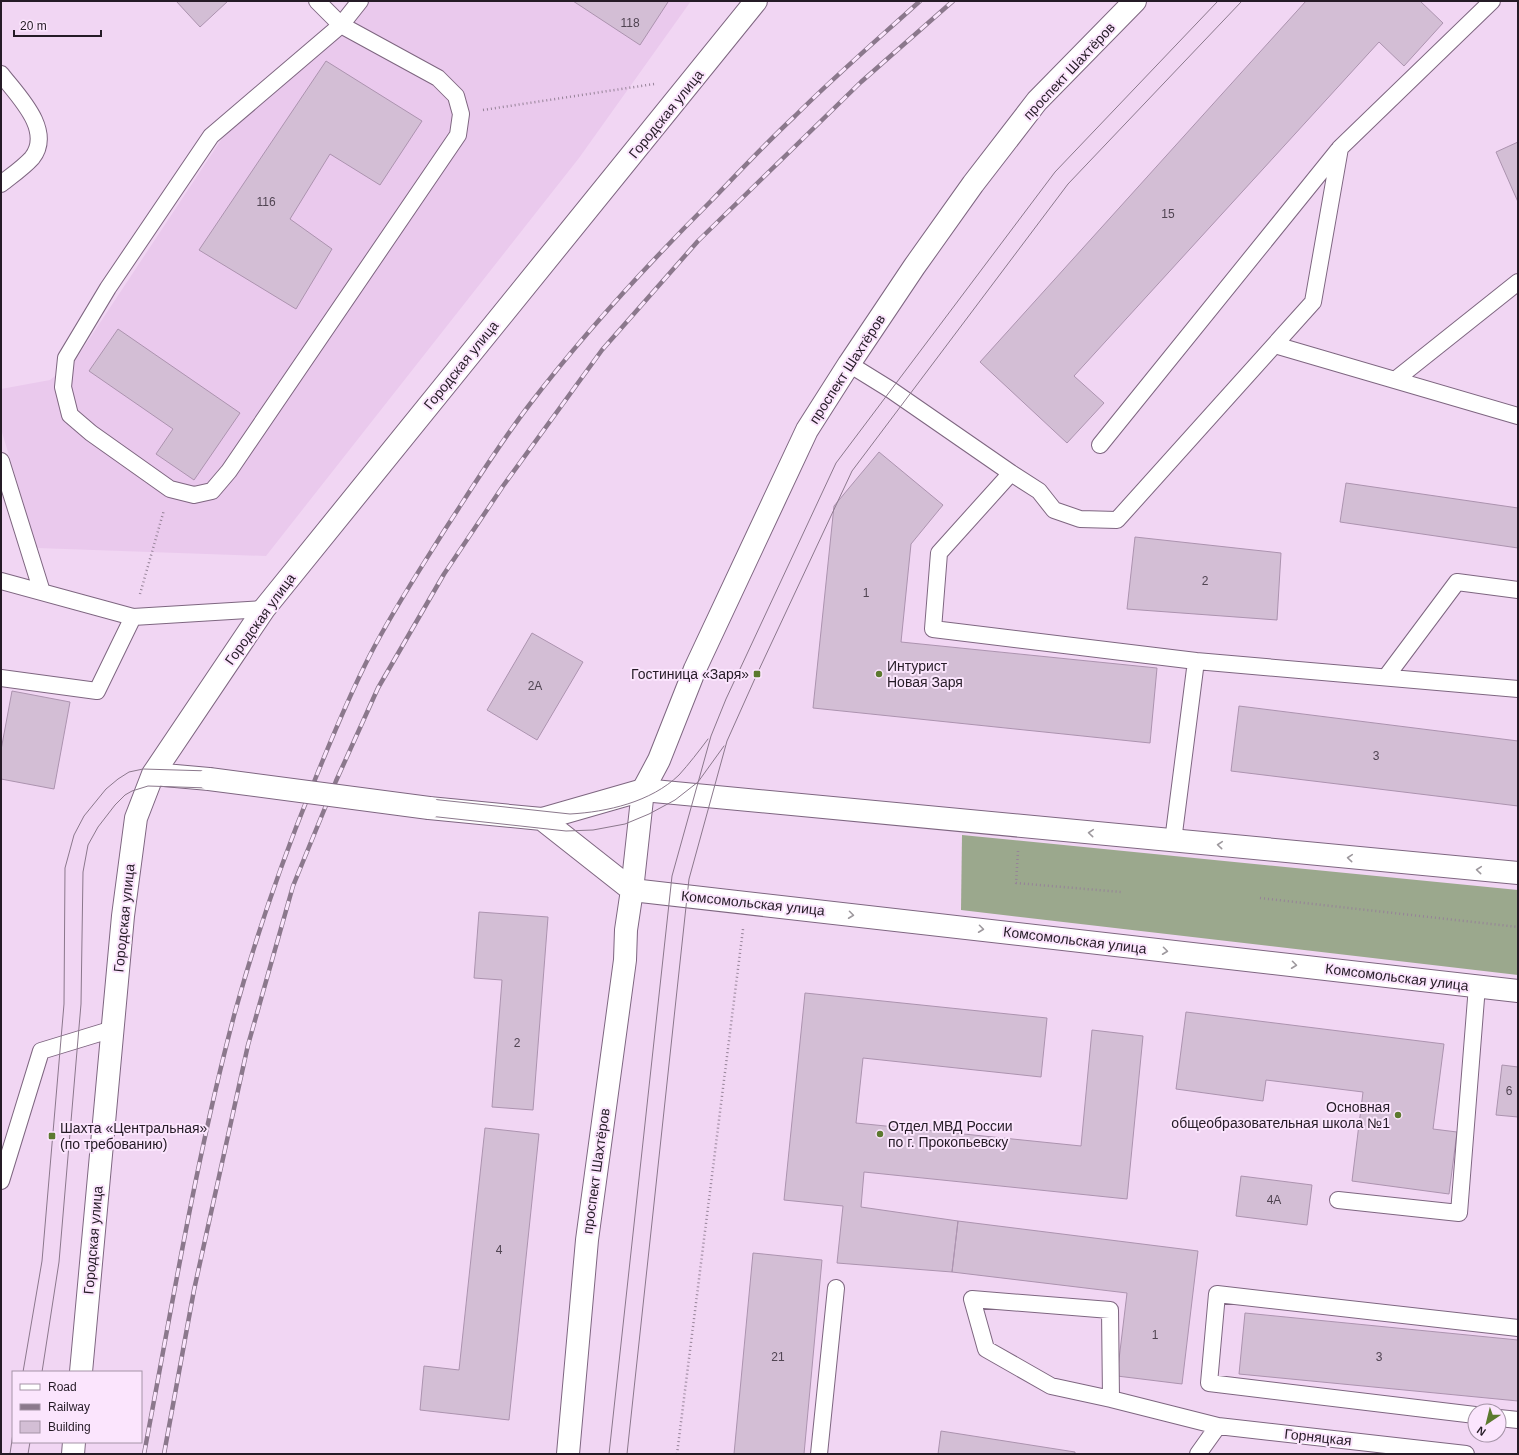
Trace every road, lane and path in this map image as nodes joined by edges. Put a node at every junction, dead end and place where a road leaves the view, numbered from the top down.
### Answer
1 (317, 1) edge
2 (360, 1) edge
3 (756, 1) edge
4 (1135, 1) edge
5 (1492, 1) edge
6 (341, 24) junction
7 (1, 74) edge
8 (656, 84) dead end
9 (461, 114) junction
10 (1340, 148) junction
11 (1, 184) edge
12 (1518, 282) edge
13 (1275, 345) junction
14 (849, 364) junction
15 (1395, 380) junction
16 (1518, 416) edge
17 (1100, 445) dead end
18 (1, 461) edge
19 (1011, 473) junction
20 (170, 489) junction
21 (1, 581) edge
22 (1518, 590) edge
23 (42, 592) junction
24 (264, 609) junction
25 (133, 617) junction
26 (1196, 661) junction
27 (1386, 677) junction
28 (1, 678) edge
29 (1518, 689) edge
30 (153, 774) junction
31 (643, 790) junction
32 (542, 819) junction
33 (1018, 826) junction
34 (1173, 841) junction
35 (1518, 874) edge
36 (632, 890) junction
37 (1121, 892) dead end
38 (1260, 898) dead end
39 (746, 902) junction
40 (1518, 927) edge
41 (1477, 986) junction
42 (1518, 991) edge
43 (113, 1029) junction
44 (1, 1181) edge
45 (1338, 1200) dead end
46 (836, 1288) dead end
47 (1518, 1328) edge
48 (81, 1371) edge
49 (1111, 1398) junction
50 (1467, 1414) edge
51 (1507, 1419) edge
52 (1518, 1420) edge
53 (1218, 1426) junction
54 (74, 1443) edge
55 (73, 1454) edge
56 (568, 1454) edge
57 (677, 1454) edge
58 (819, 1454) edge
59 (1198, 1454) edge
60 (1466, 1454) edge

1 - 6 lane
2 - 6 lane
3 - 24 main road, Городская улица
4 - 14 main road, проспект Шахтёров
5 - 10 lane
6 - 9 lane
6 - 20 lane
7 - 11 lane
8 - 9 path
9 - 20 lane
10 - 13 lane
10 - 17 lane
12 - 15 lane
13 - 15 lane
13 - 19 lane
14 - 19 lane
14 - 31 main road, проспект Шахтёров
15 - 16 lane
18 - 23 lane
19 - 26 lane
20 - 25 path
21 - 23 lane
22 - 27 lane
23 - 25 lane
24 - 25 lane
24 - 30 main road, Городская улица
25 - 28 lane
26 - 27 lane
26 - 34 lane
27 - 29 lane
30 - 32 main road, bridge
30 - 43 main road, Городская улица
31 - 32 main road
31 - 33 main road
31 - 36 main road, проспект Шахтёров
32 - 36 main road
34 -> 33 main road
33 - 37 path
35 -> 34 main road
36 - 39 main road, Комсомольская улица
36 - 56 main road, проспект Шахтёров
38 - 40 path
39 -> 41 main road, Комсомольская улица
39 - 57 path
41 - 42 main road, Комсомольская улица
41 - 45 lane
43 - 44 lane
43 - 48 main road, Городская улица
46 - 58 lane
47 - 50 lane
49 - 49 lane, Горняцкая
49 - 53 lane, Горняцкая
51 - 52 lane
53 - 59 lane
53 - 60 lane, Горняцкая
54 - 55 main road

